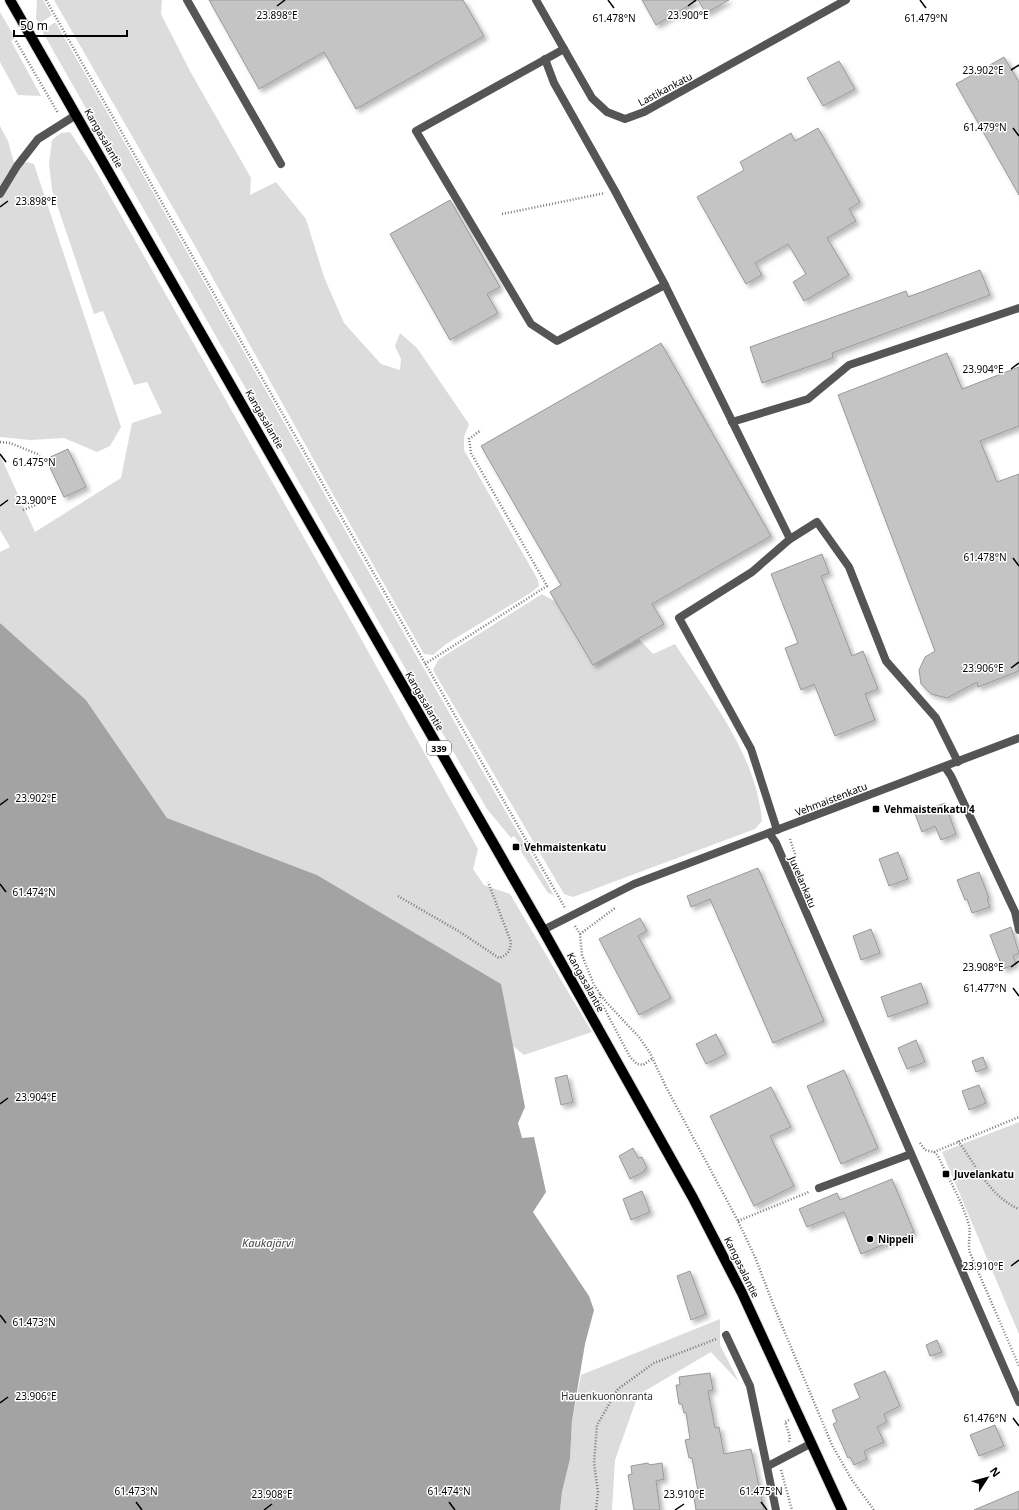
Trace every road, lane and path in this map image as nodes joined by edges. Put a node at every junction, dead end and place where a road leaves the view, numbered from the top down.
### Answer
1 (10, 0) edge
2 (46, 0) edge
3 (187, 0) edge
4 (536, 0) edge
5 (846, 0) edge
6 (16, 41) dead end
7 (564, 49) junction
8 (545, 60) junction
9 (76, 115) junction
10 (63, 122) junction
11 (281, 164) dead end
12 (615, 191) junction
13 (0, 194) edge
14 (502, 214) dead end
15 (664, 285) junction
16 (1019, 308) edge
17 (732, 422) junction
18 (481, 430) dead end
19 (0, 442) edge
20 (40, 455) dead end
21 (50, 499) dead end
22 (23, 510) dead end
23 (790, 538) junction
24 (426, 664) junction
25 (1019, 738) edge
26 (958, 762) junction
27 (945, 767) junction
28 (773, 831) junction
29 (790, 839) dead end
30 (528, 841) junction
31 (518, 847) dead end
32 (799, 864) dead end
33 (488, 882) dead end
34 (398, 896) dead end
35 (1017, 911) edge
36 (569, 916) junction
37 (543, 930) junction
38 (1019, 930) edge
39 (600, 994) junction
40 (653, 1058) junction
41 (1018, 1116) edge
42 (919, 1140) dead end
43 (958, 1141) junction
44 (934, 1152) junction
45 (911, 1154) junction
46 (819, 1188) joint
47 (1019, 1209) edge
48 (738, 1222) junction
49 (726, 1335) joint
50 (1019, 1366) edge
51 (1019, 1402) edge
52 (812, 1443) junction
53 (768, 1466) junction
54 (596, 1510) edge
55 (776, 1510) edge
56 (842, 1510) edge
57 (874, 1510) edge

1 - 9 main road, Kangasalantie / 339
2 - 24 path
3 - 11 street
4 - 7 street, Lastikankatu
5 - 7 street, Lastikankatu
6 - 10 path
7 - 8 street
8 - 12 street
8 - 15 street
9 - 10 street
9 - 37 main road, Kangasalantie / 339
10 - 13 street
12 - 14 path
12 - 15 street
15 - 17 street
16 - 17 street
17 - 23 street
18 - 24 path
19 - 20 path
21 - 22 path
23 - 26 street
23 - 28 street, Juvelankatu
24 - 30 path
25 - 26 street, Vehmaistenkatu
26 - 27 street, Vehmaistenkatu
27 - 28 street, Vehmaistenkatu
27 - 35 street
28 - 36 street, Vehmaistenkatu
28 - 45 street, Juvelankatu
29 - 32 path
30 - 31 path
30 - 36 path
33 - 34 path
35 - 38 street
36 - 37 street, Vehmaistenkatu
36 - 39 path
37 - 52 main road, Kangasalantie / 339
39 - 40 path
39 - 40 path
40 - 48 path
41 - 43 path
42 - 44 path
43 - 44 path
43 - 47 path
44 - 50 path
45 - 46 street
45 - 51 street, Juvelankatu
46 - 48 path
48 - 57 path
49 - 53 street
49 - 54 path
52 - 53 street
52 - 56 main road, Kangasalantie / 339
53 - 55 street

